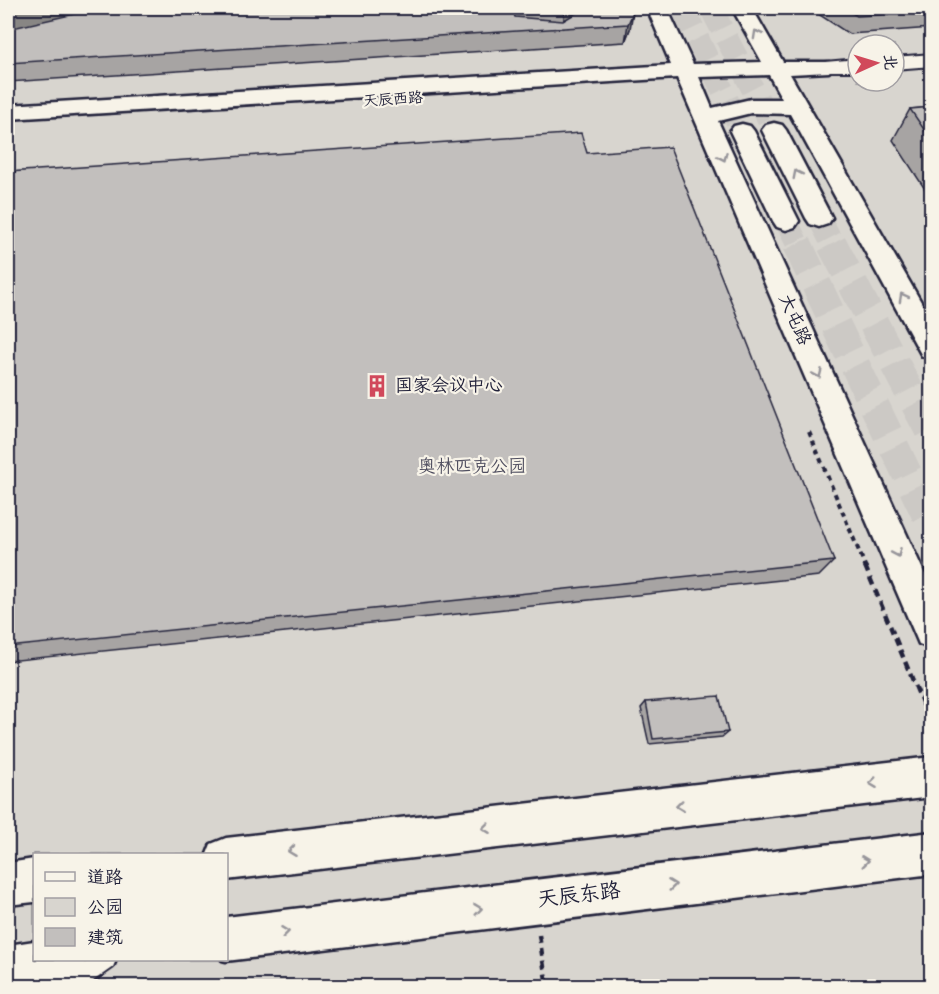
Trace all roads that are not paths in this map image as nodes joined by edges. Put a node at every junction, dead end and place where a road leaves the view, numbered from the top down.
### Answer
1 (657, 8) edge
2 (742, 8) edge
3 (932, 60) edge
4 (906, 62) edge
5 (846, 66) edge
6 (821, 67) joint
7 (777, 70) junction
8 (687, 76) junction
9 (798, 108) junction
10 (8, 112) edge
11 (706, 117) junction
12 (8, 125) edge
13 (774, 130) tunnel mouth
14 (742, 131) tunnel mouth
15 (819, 218) tunnel mouth
16 (786, 222) tunnel mouth
17 (932, 348) edge
18 (932, 632) edge
19 (932, 777) edge
20 (932, 853) edge
21 (228, 859) edge
22 (33, 881) edge
23 (8, 884) edge
24 (228, 939) edge
25 (56, 961) edge
26 (105, 961) edge
27 (8, 967) edge
28 (69, 987) edge

1 - 8 street, 大屯路
7 -> 2 street
3 - 4 street
5 - 6 street, 天辰西路
6 - 7 street, 天辰西路
7 - 8 street, 天辰西路
7 - 9 street
8 - 10 street, 天辰西路
8 - 11 street, 大屯路
8 - 12 street, 天辰西路
9 - 11 street
17 -> 9 street
11 -> 18 street, 大屯路
15 -> 13 street
14 - 16 street
19 -> 21 street
24 -> 20 street, 天辰东路
22 - 23 street
25 - 27 street
26 - 28 lane

